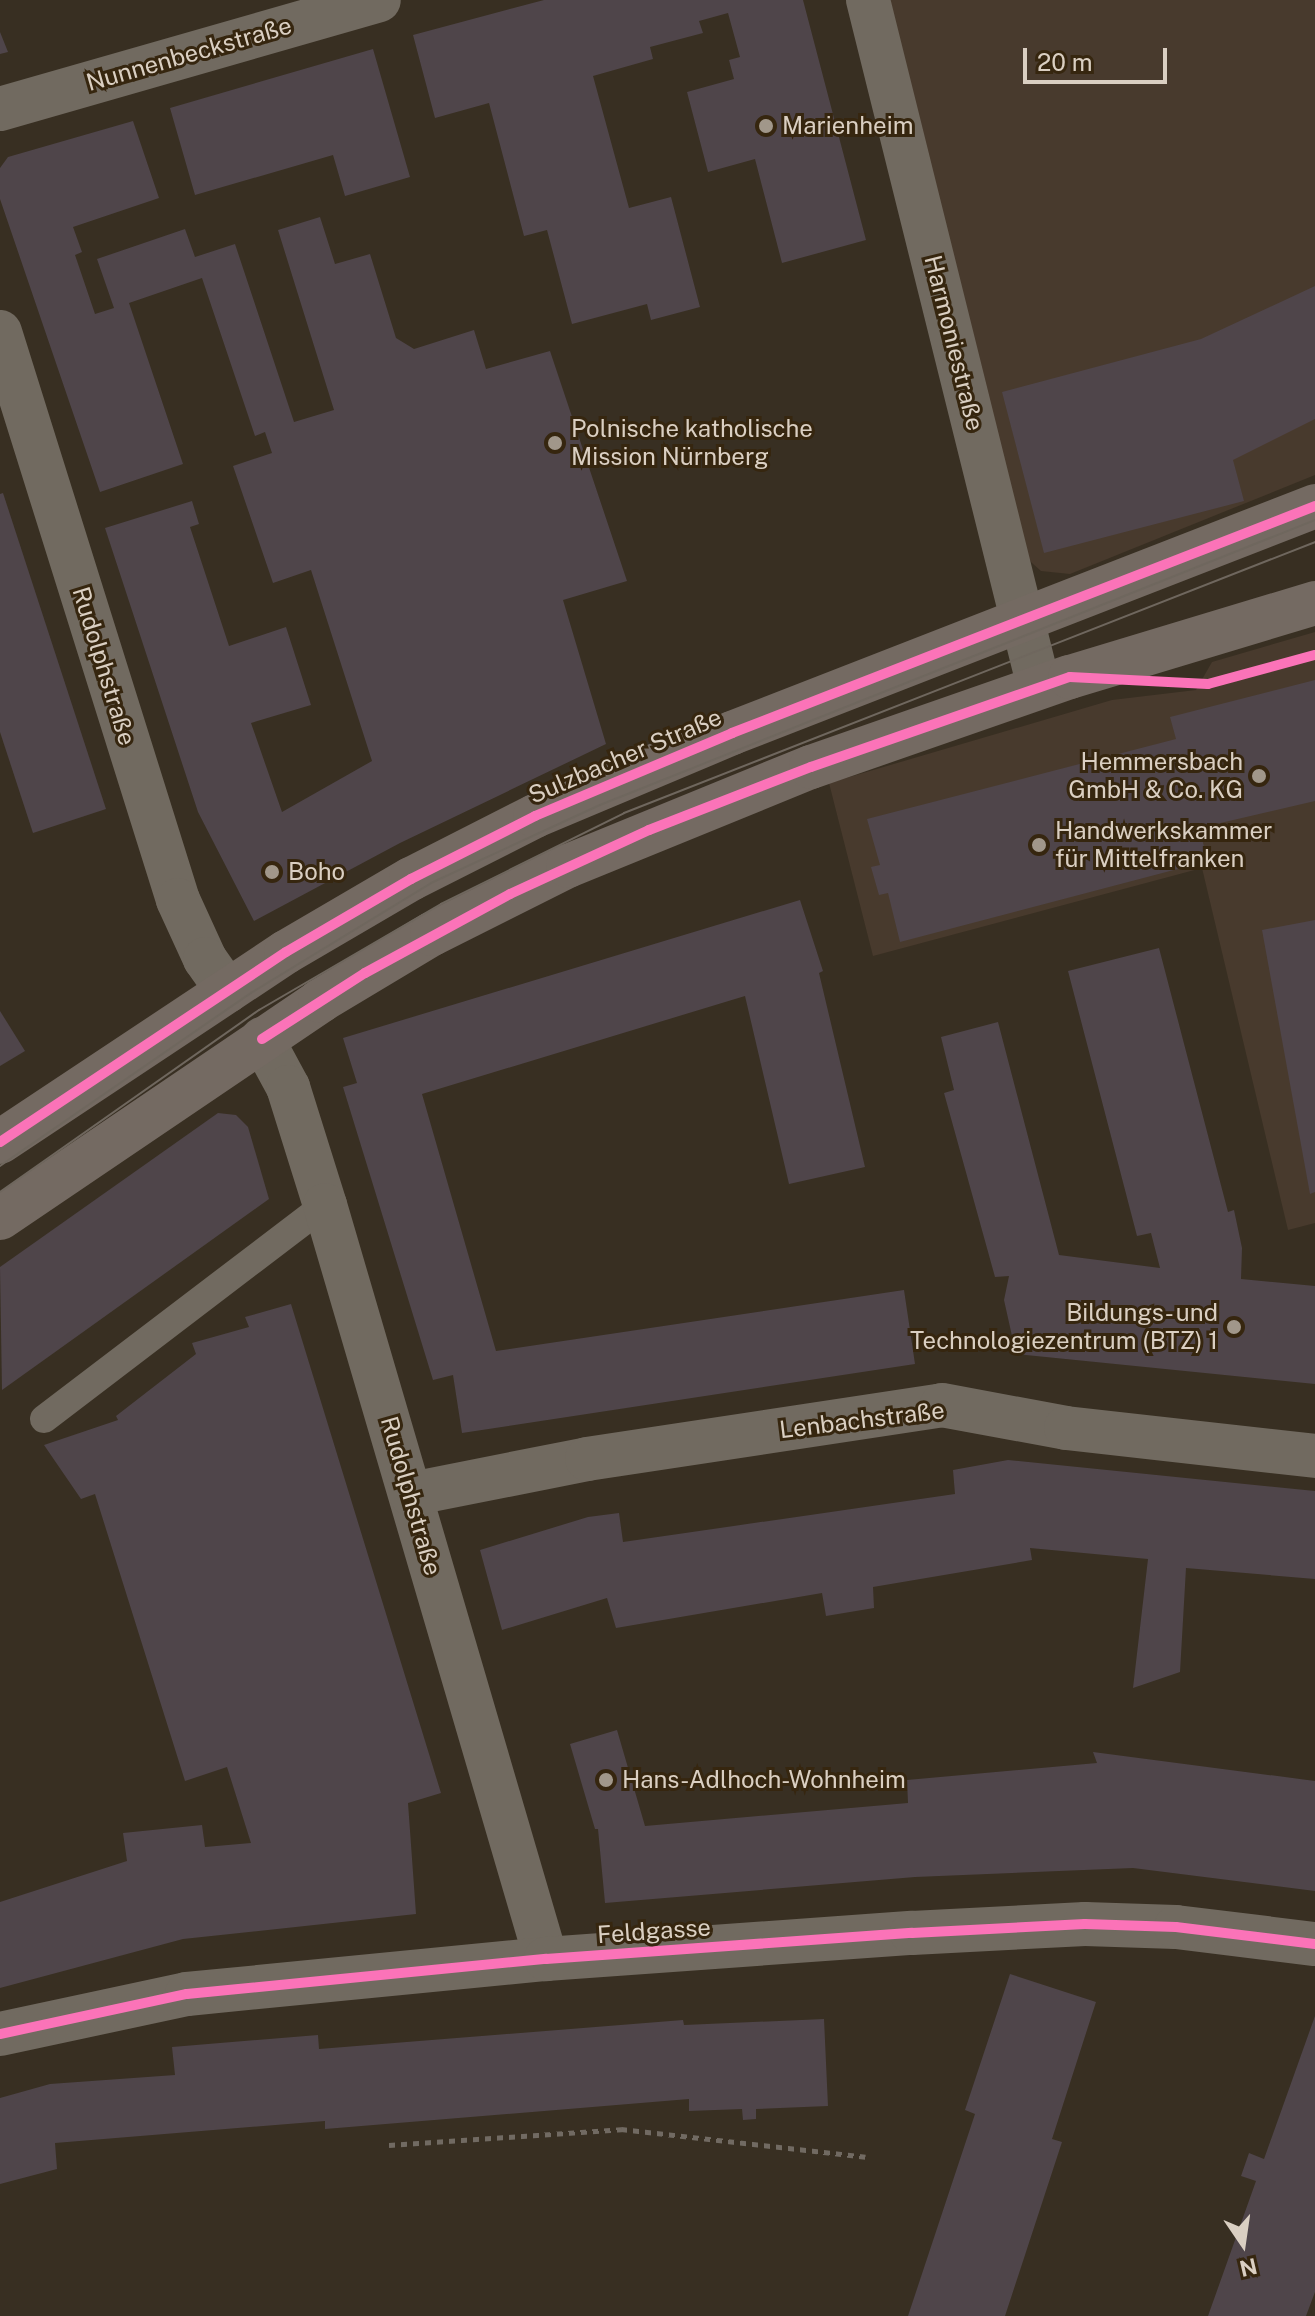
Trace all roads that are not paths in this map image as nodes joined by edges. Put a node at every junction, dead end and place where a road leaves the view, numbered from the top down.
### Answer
1 (379, 0) edge
2 (868, 0) edge
3 (0, 109) edge
4 (0, 332) edge
5 (1315, 506) edge
6 (1315, 603) edge
7 (1020, 621) junction
8 (1039, 687) junction
9 (227, 991) junction
10 (262, 1039) junction
11 (0, 1142) edge
12 (325, 1205) junction
13 (0, 1218) edge
14 (44, 1419) dead end
15 (1315, 1456) edge
16 (411, 1494) junction
17 (1315, 1944) edge
18 (546, 1959) junction
19 (0, 2034) edge

1 - 3 street, Nunnenbeckstraße
2 - 7 street, Harmoniestraße
4 - 9 street, Rudolphstraße
5 - 7 main road, Sulzbacher Straße
6 - 8 main road
7 - 8 street, Harmoniestraße
7 - 9 main road, Sulzbacher Straße
8 - 10 main road
9 - 11 main road, Sulzbacher Straße
10 - 12 street, Rudolphstraße
10 - 13 main road
12 - 14 lane
12 - 16 street, Rudolphstraße
15 - 16 street, Lenbachstraße
16 - 18 street, Rudolphstraße
17 - 18 street, Feldgasse
18 - 19 street, Feldgasse

